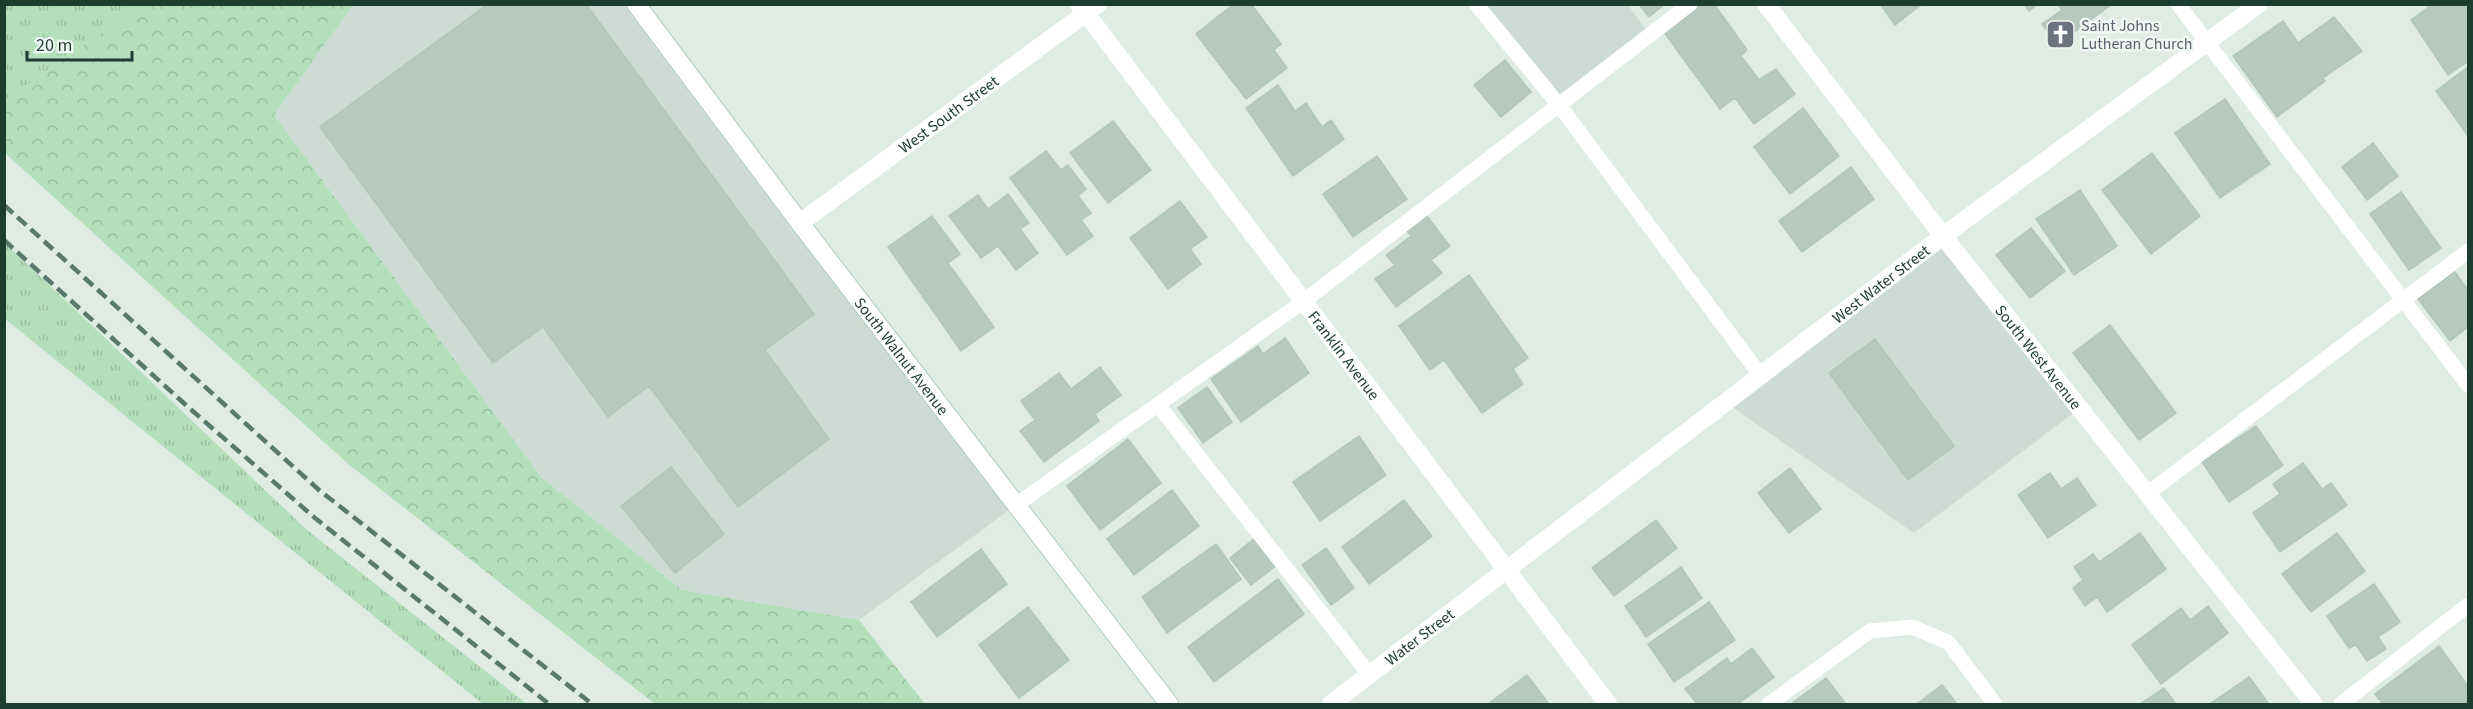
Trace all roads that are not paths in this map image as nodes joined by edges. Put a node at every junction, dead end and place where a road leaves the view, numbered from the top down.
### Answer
1 (636, 4) edge
2 (1476, 4) edge
3 (1690, 4) edge
4 (1766, 4) edge
5 (2178, 4) edge
6 (2259, 4) edge
7 (1088, 7) edge
8 (2207, 42) junction
9 (1559, 105) junction
10 (800, 223) junction
11 (1943, 236) junction
12 (2469, 251) edge
13 (2403, 299) junction
14 (1304, 301) junction
15 (1761, 376) junction
16 (2469, 385) edge
17 (1158, 405) junction
18 (2147, 494) junction
19 (1016, 505) junction
20 (1508, 571) junction
21 (2469, 605) edge
22 (1370, 675) junction
23 (1169, 705) edge
24 (1331, 705) edge
25 (1608, 705) edge
26 (1769, 705) edge
27 (1995, 705) edge
28 (2314, 705) edge
29 (2341, 705) edge

1 - 10 street, South Walnut Avenue
2 - 9 lane
3 - 9 lane
4 - 11 street, South West Avenue
5 - 8 lane
6 - 8 street, West Water Street
7 - 10 street, West South Street
7 - 14 street, Franklin Avenue
8 - 11 street, West Water Street
8 - 13 lane
9 - 14 lane
9 - 15 lane
10 - 19 street, South Walnut Avenue
11 - 15 street, West Water Street
11 - 18 street, South West Avenue
12 - 13 lane
13 - 16 lane
13 - 18 lane
14 - 17 lane
14 - 20 street, Franklin Avenue
15 - 20 street, West Water Street
17 - 19 lane
17 - 22 lane
18 - 28 street, South West Avenue
19 - 23 street, South Walnut Avenue
20 - 22 street, Water Street
20 - 25 street, Franklin Avenue
21 - 29 lane
22 - 24 street, Water Street
26 - 27 lane

